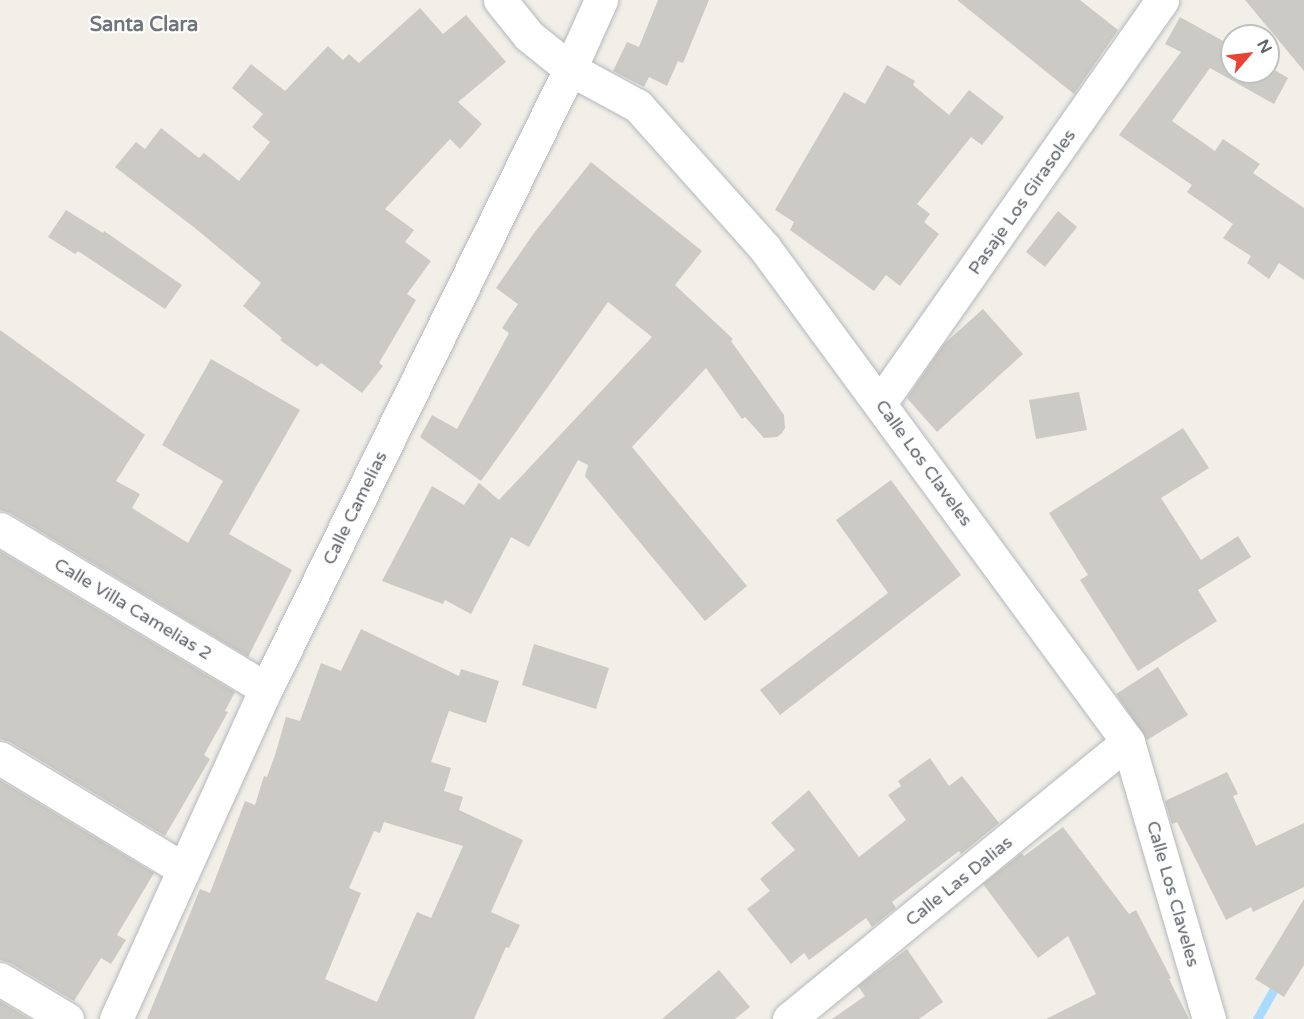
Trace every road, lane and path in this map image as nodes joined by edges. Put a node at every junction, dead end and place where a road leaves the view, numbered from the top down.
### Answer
1 (500, 0) edge
2 (601, 0) edge
3 (1162, 0) edge
4 (570, 69) junction
5 (880, 403) junction
6 (0, 529) edge
7 (266, 689) junction
8 (1128, 742) junction
9 (0, 758) edge
10 (183, 869) junction
11 (0, 979) edge
12 (67, 1019) edge
13 (116, 1019) edge
14 (789, 1019) edge
15 (1209, 1019) edge

1 - 4 street, Calle Los Claveles
2 - 4 street, Calle Camelias
3 - 5 street, Pasaje Los Girasoles
4 - 5 street, Calle Los Claveles
4 - 7 street, Calle Camelias
5 - 8 street, Calle Los Claveles
6 - 7 street, Calle Villa Camelias 2
7 - 10 street, Calle Camelias
8 - 14 street, Calle Las Dalias
8 - 15 street, Calle Los Claveles
9 - 10 street
10 - 13 street, Calle Camelias
11 - 12 street

